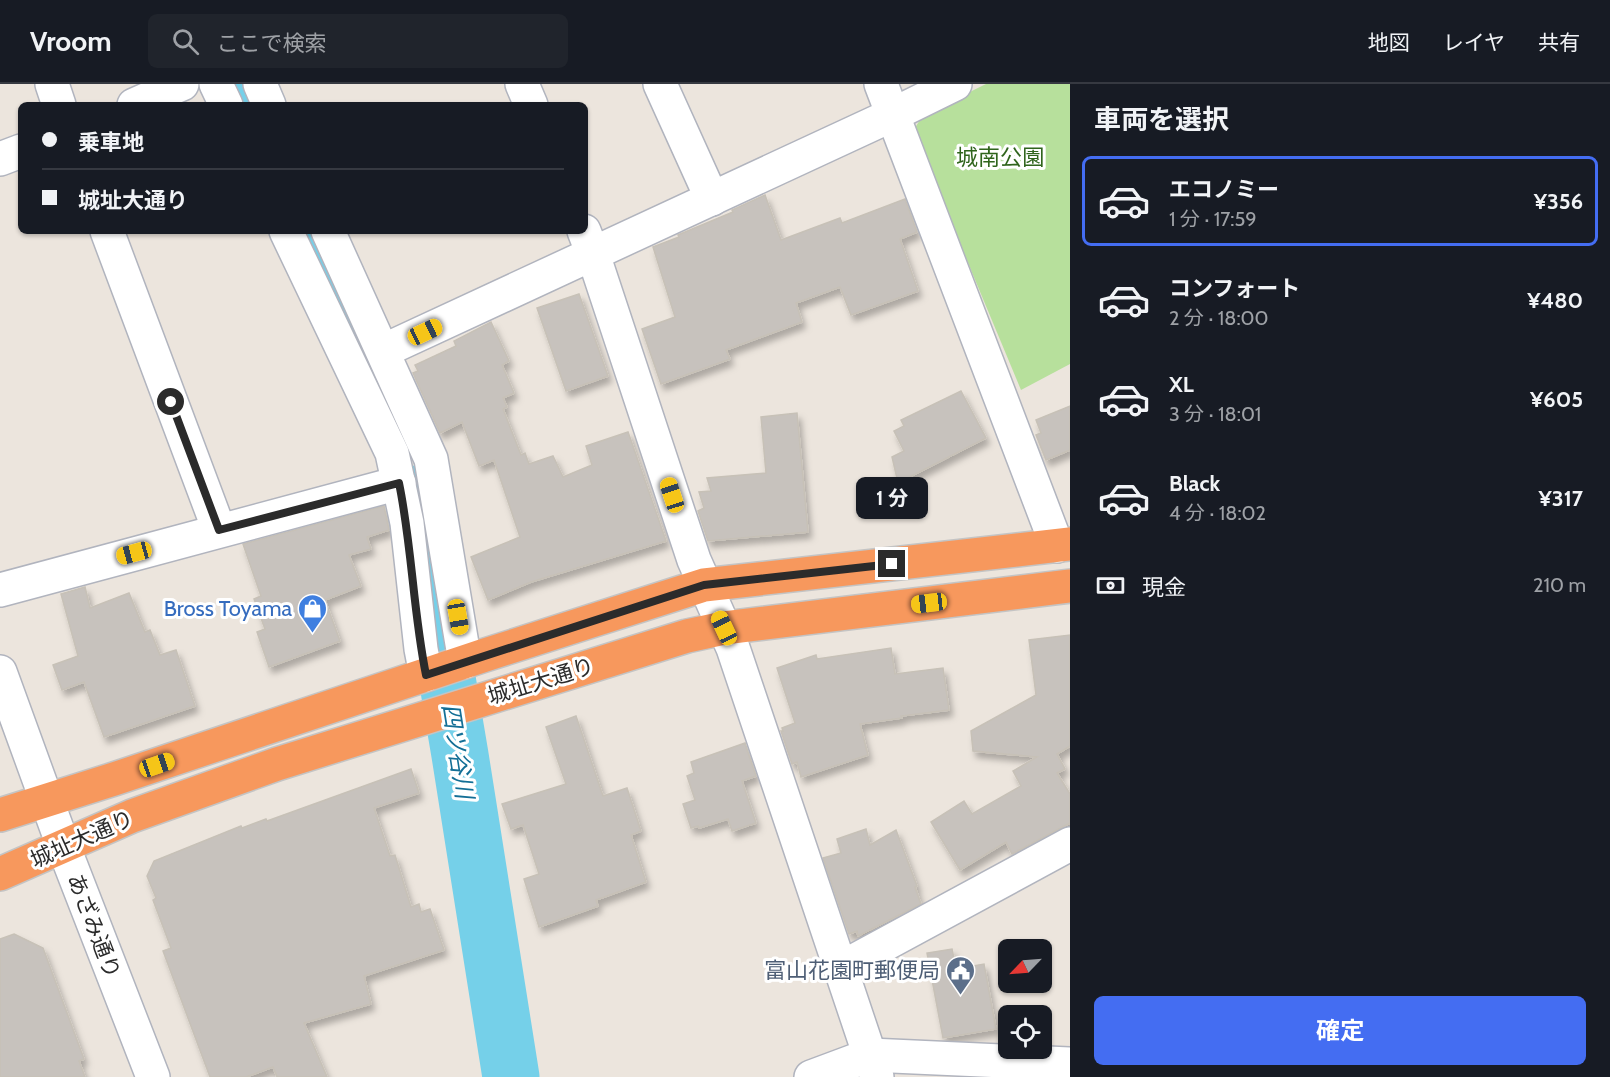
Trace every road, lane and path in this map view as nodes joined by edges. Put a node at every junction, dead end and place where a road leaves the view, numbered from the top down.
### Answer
1 (51, 84) edge
2 (182, 84) edge
3 (216, 84) edge
4 (260, 84) edge
5 (522, 84) edge
6 (660, 84) edge
7 (881, 84) edge
8 (955, 84) edge
9 (58, 102) edge
10 (141, 102) edge
11 (225, 102) edge
12 (268, 102) edge
13 (530, 102) edge
14 (892, 115) junction
15 (18, 152) edge
16 (0, 159) edge
17 (712, 199) junction
18 (108, 234) edge
19 (287, 234) edge
20 (329, 234) edge
21 (588, 242) edge
22 (383, 351) junction
23 (399, 483) junction
24 (219, 530) junction
25 (1064, 545) edge
26 (704, 585) junction
27 (1070, 586) edge
28 (0, 590) edge
29 (724, 628) junction
30 (446, 668) junction
31 (0, 672) edge
32 (47, 800) junction
33 (0, 815) edge
34 (1070, 844) edge
35 (64, 848) junction
36 (0, 874) edge
37 (841, 968) junction
38 (873, 1066) edge
39 (1062, 1068) edge
40 (153, 1077) edge
41 (811, 1077) edge

1 - 9 street
2 - 10 street
3 - 11 street
4 - 12 street
5 - 13 street
6 - 17 street
7 - 14 street
8 - 14 street
14 - 17 street
14 - 25 street
15 - 16 street
17 - 21 street
18 - 24 street
19 - 23 street
20 - 22 street
21 - 22 street
21 - 26 street
22 - 30 street
23 - 24 street
23 - 30 street
24 - 28 street
25 - 26 highway, 城址大通り
26 - 29 street
26 - 30 highway, 城址大通り
27 - 29 highway, 城址大通り
29 - 35 highway, 城址大通り
29 - 37 street
30 - 32 highway, 城址大通り
31 - 32 street, あざみ通り
32 - 33 highway, 城址大通り
32 - 35 street, あざみ通り
34 - 37 street
35 - 36 highway, 城址大通り
35 - 40 street, あざみ通り
37 - 38 street
38 - 39 street
38 - 41 street

